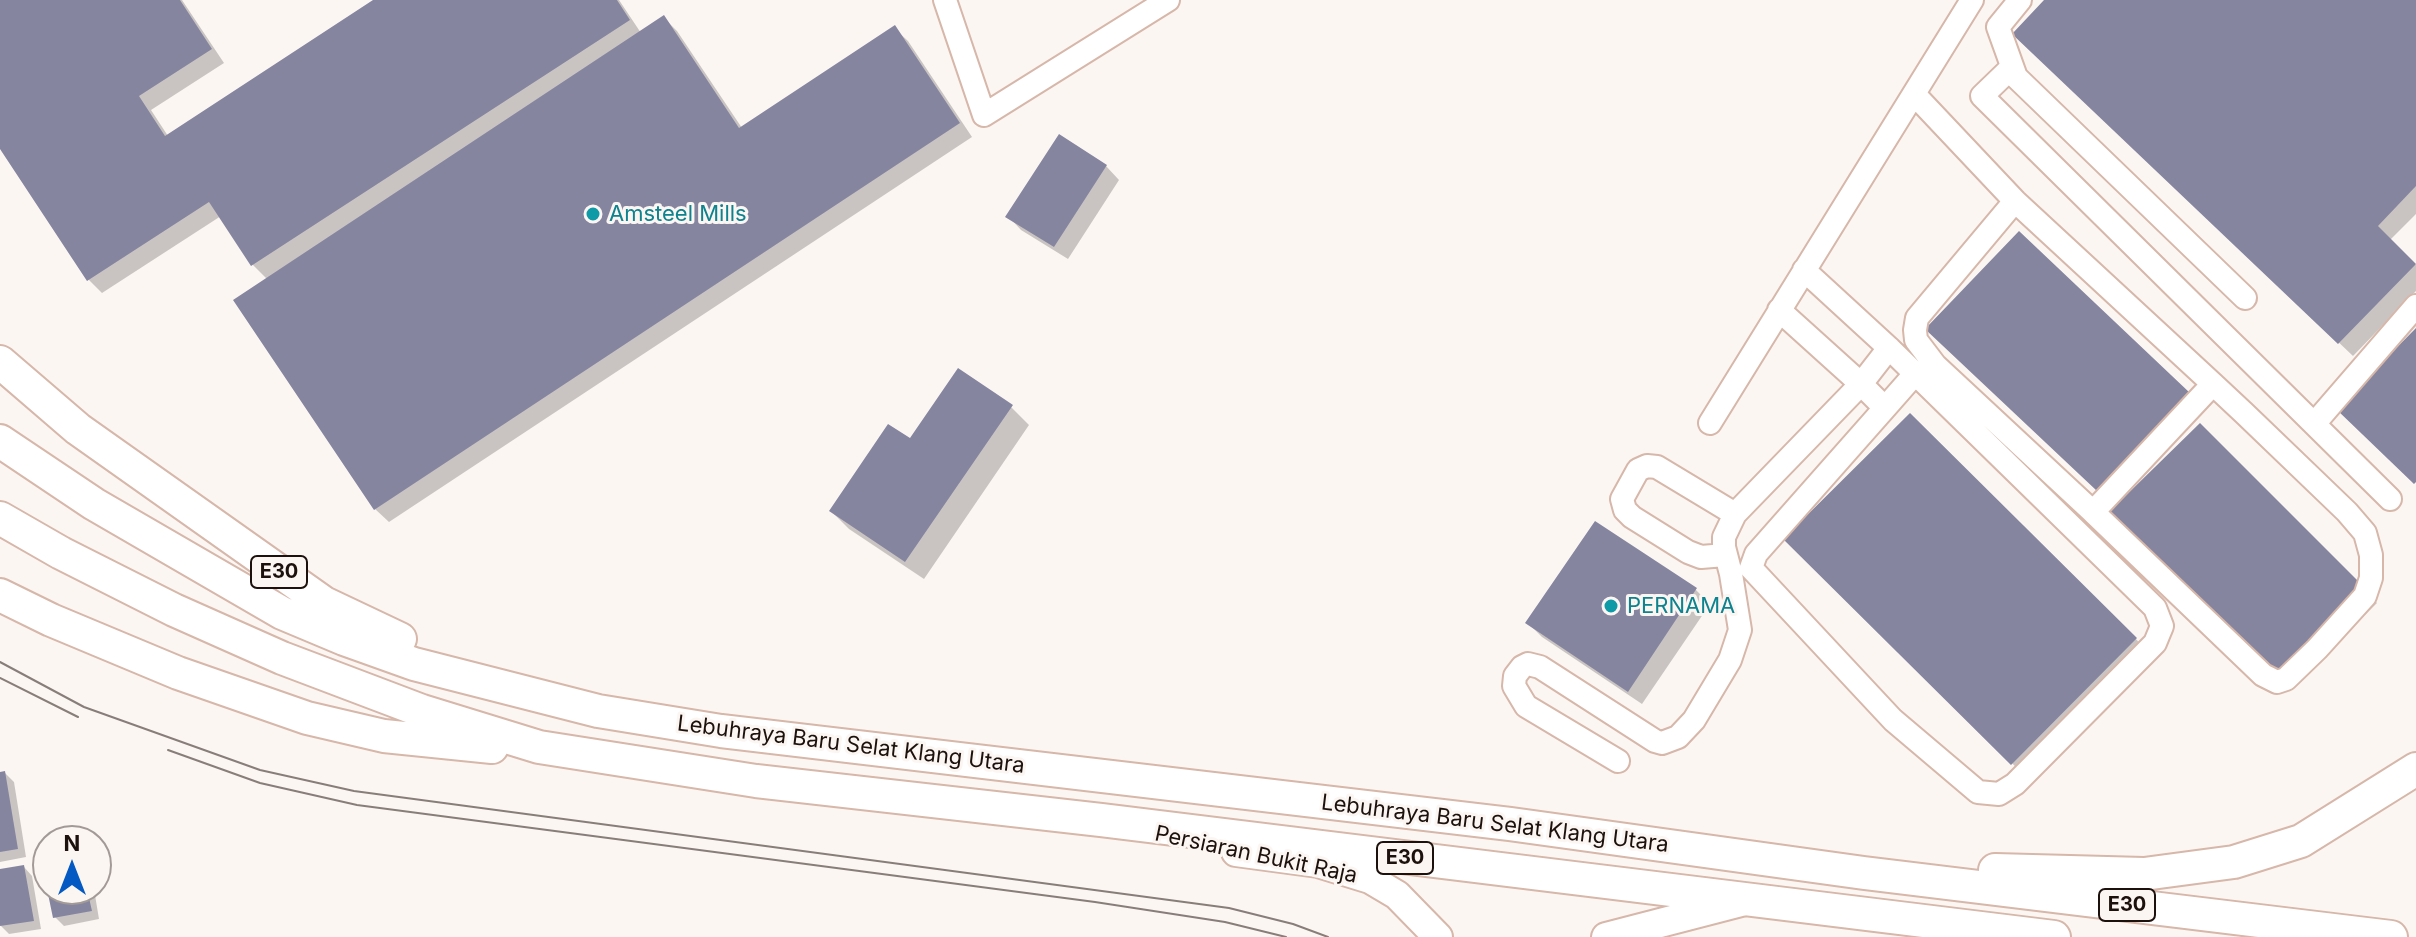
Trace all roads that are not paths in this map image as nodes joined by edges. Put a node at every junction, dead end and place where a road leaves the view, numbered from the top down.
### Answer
1 (945, 0) edge
2 (1168, 0) edge
3 (1972, 0) edge
4 (2020, 0) edge
5 (2011, 68) junction
6 (1914, 94) junction
7 (2015, 201) junction
8 (1804, 270) junction
9 (2245, 298) dead end
10 (2416, 306) edge
11 (1779, 310) junction
12 (1889, 348) junction
13 (0, 362) edge
14 (1914, 375) junction
15 (1861, 384) junction
16 (2213, 384) junction
17 (1885, 408) junction
18 (1710, 423) dead end
19 (2314, 424) junction
20 (0, 441) edge
21 (2390, 499) dead end
22 (2093, 512) junction
23 (1735, 514) junction
24 (0, 518) edge
25 (1725, 555) junction
26 (0, 595) edge
27 (598, 711) junction
28 (539, 747) junction
29 (1618, 761) dead end
30 (2416, 769) edge
31 (1101, 820) junction
32 (1864, 873) junction
33 (1745, 901) junction
34 (1438, 937) edge
35 (1606, 937) edge
36 (1876, 937) edge
37 (2054, 937) edge
38 (2391, 937) edge

1 - 2 lane
3 - 6 lane
4 - 5 lane
5 - 9 lane
5 - 19 lane
6 - 7 lane
6 - 8 lane
7 - 16 lane
7 - 22 lane
8 - 11 lane
8 - 12 lane
10 - 19 lane
11 - 15 lane
11 - 18 lane
12 - 14 lane
12 - 15 lane
13 - 27 highway, Lebuhraya Baru Selat Klang Utara / E30
14 - 17 lane
14 - 17 lane
15 - 17 lane
15 - 23 lane
16 - 22 lane
16 - 22 lane
19 - 21 lane
20 - 27 highway, Lebuhraya Baru Selat Klang Utara / E30
23 - 25 lane
23 - 25 lane
24 - 28 highway, Lebuhraya Baru Selat Klang Utara / E30
25 - 29 lane
26 - 28 highway, Lebuhraya Baru Selat Klang Utara / E30
27 - 32 highway, Lebuhraya Baru Selat Klang Utara / E30
28 - 31 highway, Lebuhraya Baru Selat Klang Utara / E30
30 - 32 highway
31 - 33 highway, Lebuhraya Baru Selat Klang Utara / E30
31 - 34 main road, Persiaran Bukit Raja
32 - 38 highway, Lebuhraya Baru Selat Klang Utara / E30
33 - 35 main road
33 - 36 highway, E30
33 - 37 highway, Lebuhraya Baru Selat Klang Utara / E30

